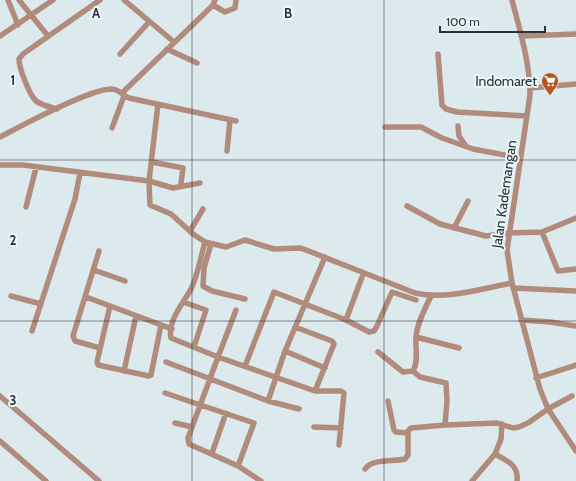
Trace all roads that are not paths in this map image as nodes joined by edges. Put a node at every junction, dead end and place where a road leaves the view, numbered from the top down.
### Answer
1 (8, 0) edge
2 (19, 0) edge
3 (53, 0) edge
4 (100, 0) edge
5 (124, 0) edge
6 (236, 0) edge
7 (512, 0) edge
8 (214, 3) edge
9 (30, 16) junction
10 (149, 22) junction
11 (18, 25) junction
12 (576, 34) edge
13 (0, 36) edge
14 (48, 36) junction
15 (521, 36) junction
16 (174, 42) junction
17 (167, 49) junction
18 (120, 54) dead end
19 (438, 54) dead end
20 (197, 63) dead end
21 (576, 84) edge
22 (530, 88) junction
23 (123, 95) junction
24 (158, 104) junction
25 (57, 109) junction
26 (527, 116) junction
27 (458, 126) dead end
28 (385, 127) dead end
29 (112, 128) dead end
30 (0, 138) edge
31 (466, 146) junction
32 (227, 152) dead end
33 (520, 158) junction
34 (152, 162) junction
35 (0, 165) edge
36 (36, 168) junction
37 (80, 174) junction
38 (149, 180) junction
39 (181, 183) dead end
40 (200, 183) dead end
41 (468, 201) dead end
42 (407, 206) dead end
43 (26, 207) dead end
44 (203, 209) dead end
45 (576, 218) edge
46 (454, 228) junction
47 (190, 231) junction
48 (542, 232) junction
49 (508, 233) junction
50 (205, 242) junction
51 (211, 244) junction
52 (100, 251) dead end
53 (325, 257) junction
54 (576, 269) edge
55 (94, 270) junction
56 (362, 277) dead end
57 (125, 281) dead end
58 (512, 285) junction
59 (576, 291) edge
60 (11, 296) dead end
61 (431, 296) junction
62 (86, 297) junction
63 (245, 299) dead end
64 (416, 300) dead end
65 (183, 302) junction
66 (40, 304) junction
67 (305, 304) junction
68 (110, 306) junction
69 (236, 310) dead end
70 (136, 316) junction
71 (346, 320) junction
72 (521, 320) junction
73 (161, 325) junction
74 (576, 326) edge
75 (295, 327) junction
76 (172, 329) junction
77 (32, 331) dead end
78 (416, 336) junction
79 (194, 347) junction
80 (100, 348) junction
81 (459, 348) dead end
82 (285, 351) junction
83 (378, 352) dead end
84 (218, 357) junction
85 (166, 362) dead end
86 (576, 365) edge
87 (245, 366) junction
88 (325, 368) junction
89 (124, 371) junction
90 (413, 371) junction
91 (276, 378) junction
92 (536, 378) junction
93 (210, 379) junction
94 (315, 391) junction
95 (165, 393) dead end
96 (0, 396) edge
97 (572, 396) dead end
98 (268, 401) junction
99 (388, 401) dead end
100 (201, 404) junction
101 (548, 408) junction
102 (300, 409) dead end
103 (226, 413) junction
104 (175, 423) dead end
105 (445, 424) junction
106 (502, 424) junction
107 (192, 427) junction
108 (314, 427) dead end
109 (341, 428) junction
110 (408, 433) junction
111 (0, 442) edge
112 (339, 445) dead end
113 (576, 452) edge
114 (212, 453) junction
115 (495, 454) junction
116 (238, 466) junction
117 (365, 469) dead end
118 (46, 481) edge
119 (99, 481) edge
120 (261, 481) edge
121 (472, 481) edge
122 (517, 481) edge

1 - 11 street
2 - 9 street
3 - 9 street
4 - 14 street
5 - 10 street
6 - 8 street
7 - 15 street, Jalan Kademangan
8 - 16 street
9 - 11 street
9 - 14 street
10 - 16 street
10 - 18 street
11 - 13 street
12 - 15 street
14 - 25 street
15 - 22 street, Jalan Kademangan
16 - 17 street
17 - 20 street
17 - 23 street
19 - 26 street
21 - 22 street
22 - 26 street, Jalan Kademangan
23 - 24 street
23 - 25 street
23 - 29 street
24 - 32 street
24 - 34 street
25 - 30 street
26 - 33 street, Jalan Kademangan
27 - 31 street
28 - 31 street
31 - 33 street
33 - 49 street, Jalan Kademangan
34 - 38 street
34 - 39 street
35 - 36 street
36 - 37 street
36 - 43 street
37 - 38 street
37 - 66 street
38 - 40 street
38 - 47 street
41 - 46 street
42 - 46 street
44 - 47 street
45 - 48 street
46 - 49 street
47 - 50 street
48 - 49 street
48 - 54 street
49 - 58 street, Jalan Kademangan
50 - 51 street
50 - 65 street
51 - 53 street
51 - 63 street
52 - 55 street
53 - 61 street
53 - 67 street
55 - 57 street
55 - 62 street
56 - 71 street
58 - 59 street
58 - 61 street
58 - 72 street, Jalan Kademangan
60 - 66 street
61 - 78 street
62 - 68 street
62 - 80 street
64 - 71 street
65 - 76 street
65 - 79 street
66 - 77 street
67 - 71 street
67 - 75 street
67 - 87 street
68 - 70 street
68 - 80 street
69 - 84 street
70 - 73 street
70 - 89 street
72 - 74 street
72 - 92 street, Jalan Kademangan
73 - 76 street
73 - 89 street
75 - 82 street
75 - 88 street
76 - 79 street
78 - 81 street
78 - 90 street
79 - 84 street
80 - 89 street
82 - 88 street
82 - 91 street
83 - 90 street
84 - 87 street
84 - 93 street
85 - 93 street
86 - 92 street
87 - 91 street
88 - 94 street
90 - 105 street
91 - 94 street
91 - 98 street
92 - 101 street, Jalan Kademangan
93 - 98 street
93 - 100 street
94 - 109 street
95 - 100 street
96 - 119 street
97 - 101 street
98 - 102 street
99 - 110 street
100 - 103 street
100 - 107 street
101 - 106 street
101 - 113 street, Jalan Kademangan
103 - 114 street
103 - 116 street
104 - 107 street
105 - 106 street
105 - 110 street
106 - 115 street
107 - 114 street
108 - 109 street
109 - 112 street
110 - 117 street
111 - 118 street
114 - 116 street
115 - 121 street
115 - 122 street
116 - 120 street

